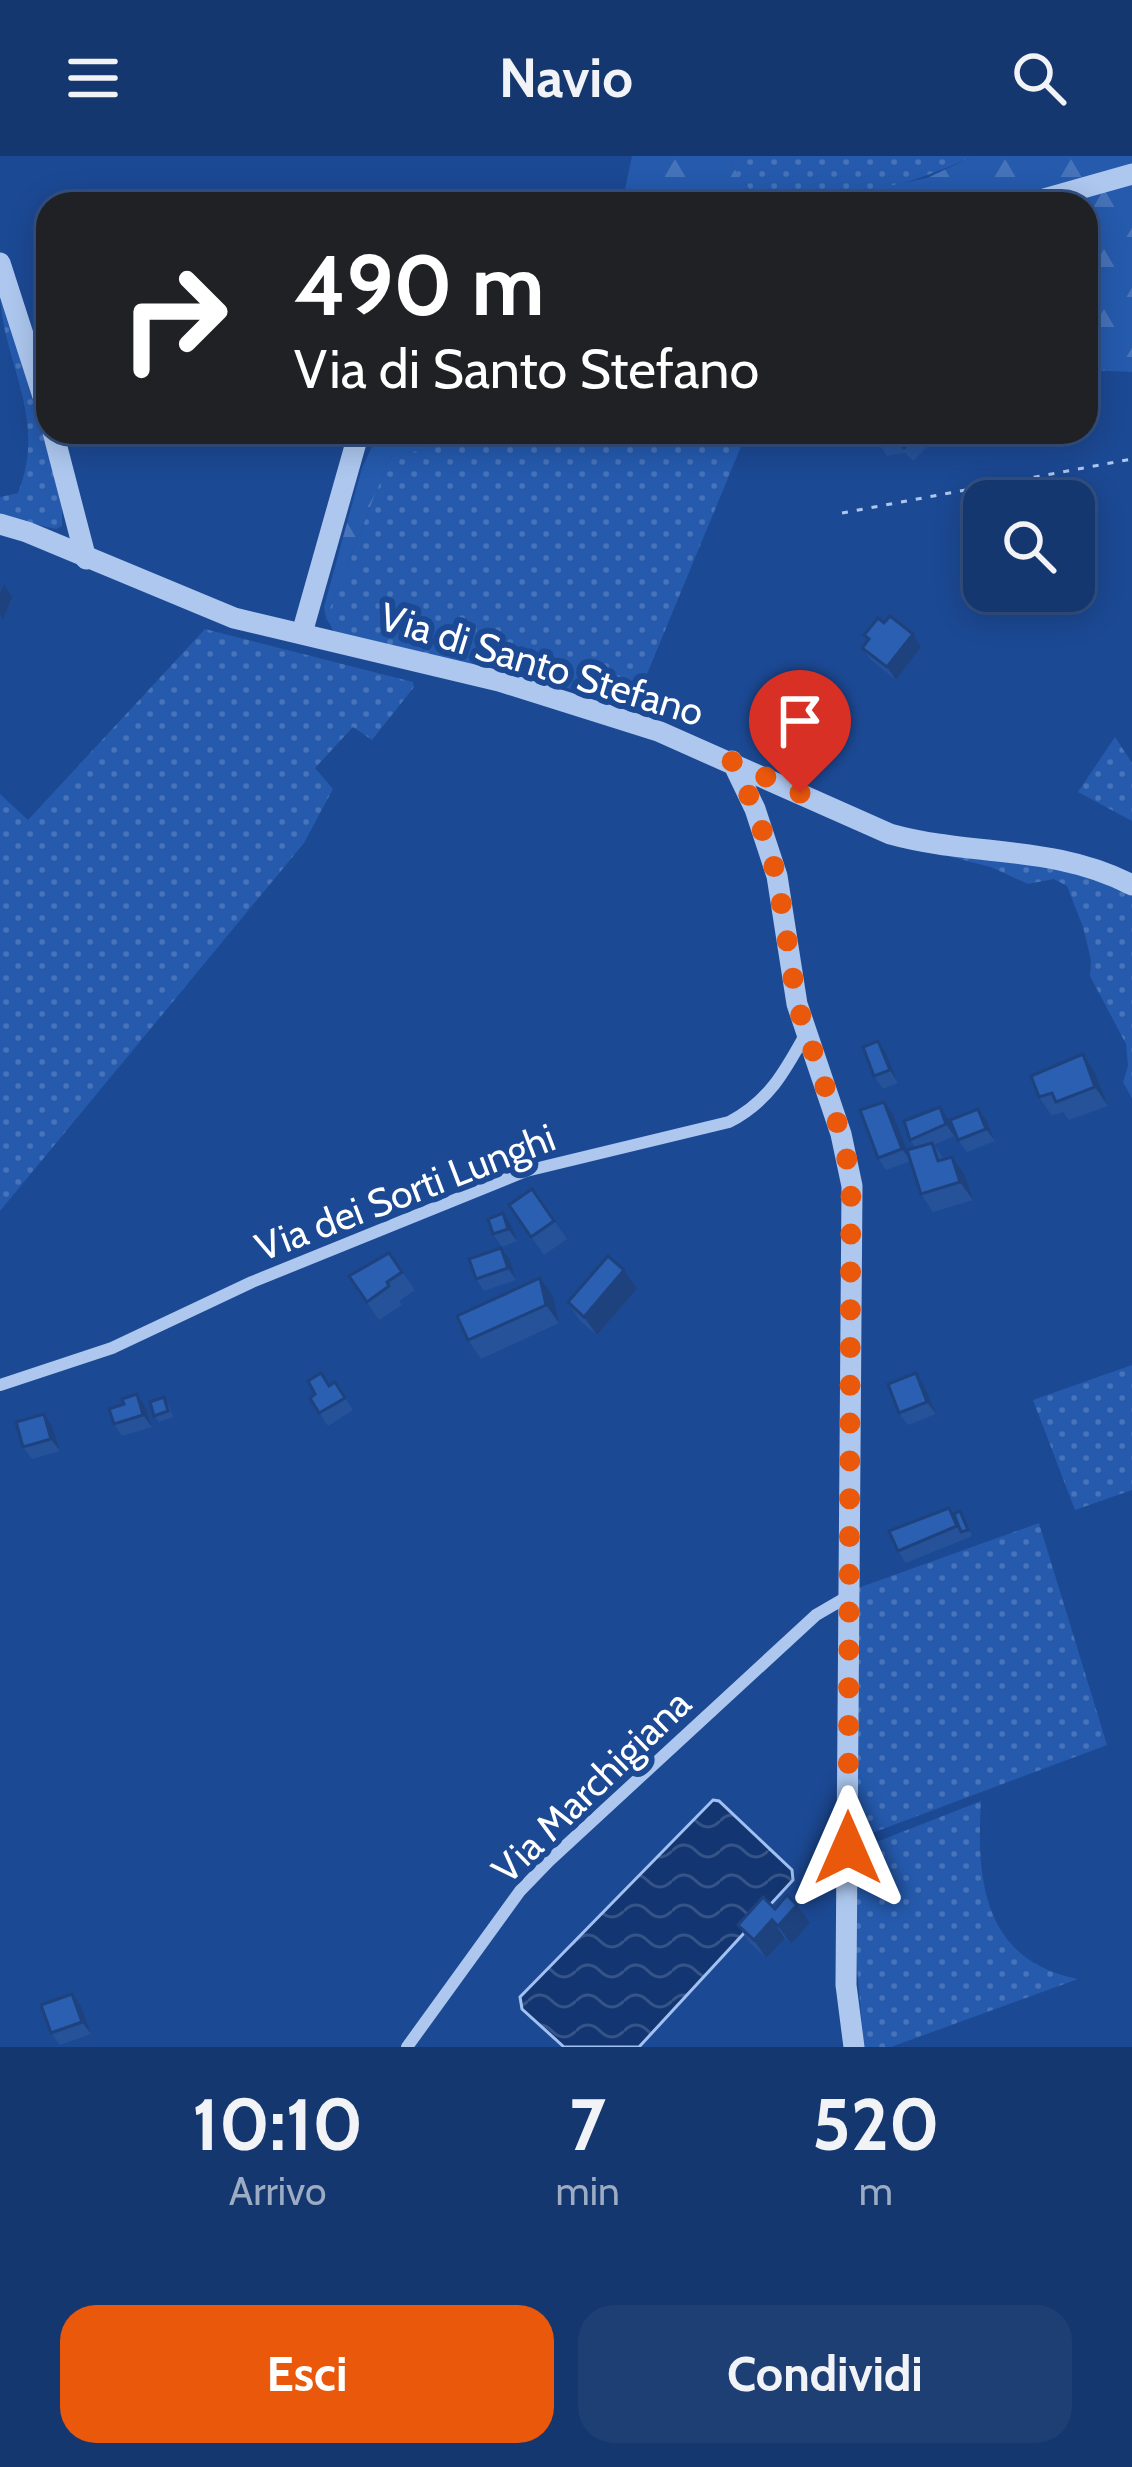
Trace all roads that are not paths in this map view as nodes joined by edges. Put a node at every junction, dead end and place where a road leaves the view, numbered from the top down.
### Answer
1 (1132, 174) edge
2 (1068, 192) edge
3 (0, 263) edge
4 (36, 375) edge
5 (56, 444) edge
6 (356, 444) edge
7 (0, 524) edge
8 (86, 559) junction
9 (302, 633) junction
10 (732, 761) junction
11 (1132, 885) edge
12 (805, 1035) junction
13 (0, 1385) edge
14 (847, 1597) junction
15 (407, 2047) edge
16 (854, 2047) edge

1 - 2 street
3 - 4 street
5 - 8 street
6 - 9 street
7 - 8 street, Via di Santo Stefano
8 - 9 street, Via di Santo Stefano
9 - 10 street, Via di Santo Stefano
10 - 11 street, Via di Santo Stefano
10 - 12 street
12 - 13 street, Via dei Sorti Lunghi
12 - 14 street
14 - 15 street, Via Marchigiana
14 - 16 street

